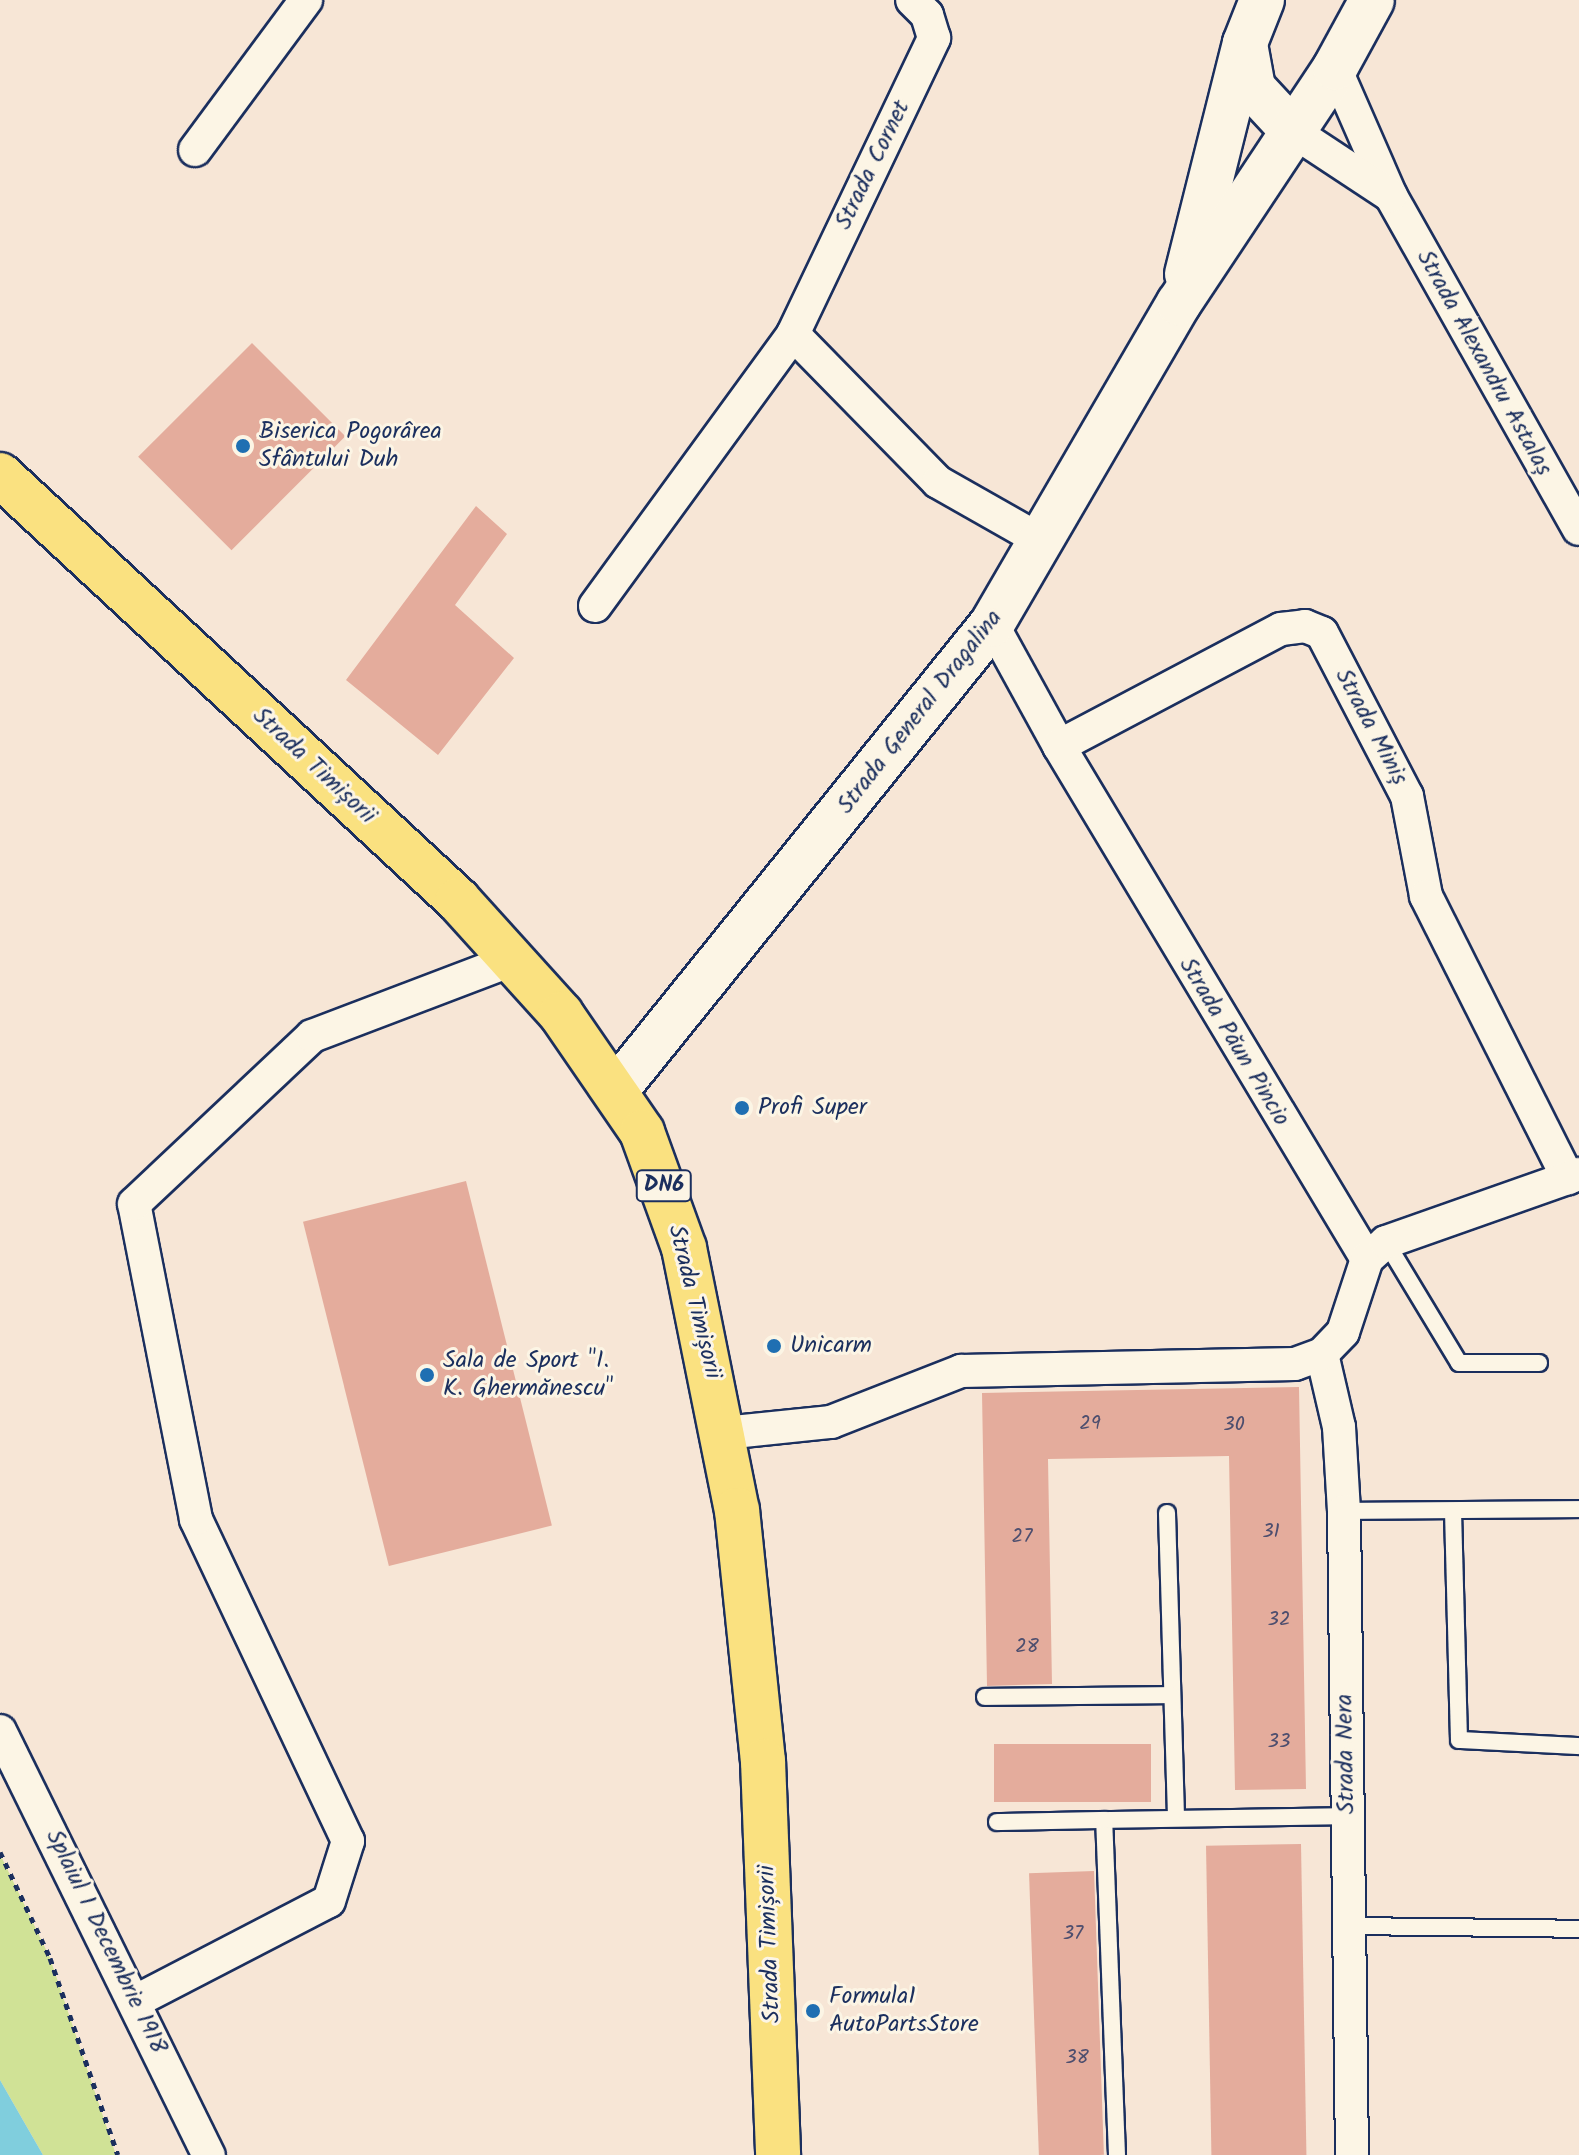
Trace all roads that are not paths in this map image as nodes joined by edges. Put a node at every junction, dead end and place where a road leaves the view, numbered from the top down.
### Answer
1 (306, 0) edge
2 (912, 0) edge
3 (1262, 0) edge
4 (1372, 0) edge
5 (1245, 43) junction
6 (1335, 68) junction
7 (1294, 132) junction
8 (195, 150) dead end
9 (1391, 196) junction
10 (1179, 303) junction
11 (793, 334) junction
12 (1, 477) edge
13 (1579, 529) edge
14 (1042, 541) junction
15 (595, 606) dead end
16 (992, 624) junction
17 (1059, 746) junction
18 (512, 960) junction
19 (616, 1090) junction
20 (1573, 1176) edge
21 (1377, 1250) junction
22 (1322, 1354) junction
23 (1539, 1363) dead end
24 (724, 1433) junction
25 (1579, 1509) edge
26 (1344, 1511) junction
27 (1453, 1511) junction
28 (1167, 1513) dead end
29 (1172, 1695) junction
30 (985, 1697) dead end
31 (0, 1731) edge
32 (1579, 1746) edge
33 (1346, 1816) junction
34 (1176, 1818) junction
35 (1104, 1820) junction
36 (997, 1822) dead end
37 (1349, 1926) junction
38 (1579, 1929) edge
39 (136, 2001) junction
40 (209, 2155) edge
41 (778, 2155) edge
42 (1117, 2155) edge
43 (1352, 2155) edge

1 - 8 street
2 - 11 street, Strada Cornet
3 - 5 main road, Strada General Dragalina
4 - 6 main road, Strada General Dragalina
5 - 7 main road
5 - 10 main road, Strada General Dragalina
6 - 7 main road, Strada General Dragalina
6 - 9 street, Strada Alexandru Astalaș
7 - 9 street, Strada Alexandru Astalaș
7 - 10 main road, Strada General Dragalina
9 - 13 street, Strada Alexandru Astalaș
10 - 14 main road, Strada General Dragalina
11 - 14 street
11 - 15 street, Strada Cornet
12 - 18 main road, Strada Timișorii / DN6
14 - 16 main road, Strada General Dragalina
16 - 17 street, Strada Păun Pincio
16 - 19 main road, Strada General Dragalina
17 - 20 street, Strada Miniș
17 - 21 street, Strada Păun Pincio
18 - 19 main road, Strada Timișorii / DN6
18 - 39 street
19 - 24 main road, Strada Timișorii / DN6
20 - 21 street
21 - 22 street
21 - 23 lane
22 - 24 street
22 - 26 street, Strada Nera
24 - 41 main road, Strada Timișorii / DN6
25 - 27 lane
26 - 27 lane
26 - 33 street, Strada Nera
27 - 32 lane
28 - 29 lane
29 - 30 lane
29 - 34 lane
31 - 39 street, Splaiul 1 Decembrie 1918
33 - 34 lane
33 - 37 street, Strada Nera
34 - 35 lane
35 - 36 lane
35 - 42 lane
37 - 38 lane
37 - 43 street, Strada Nera
39 - 40 street, Splaiul 1 Decembrie 1918

